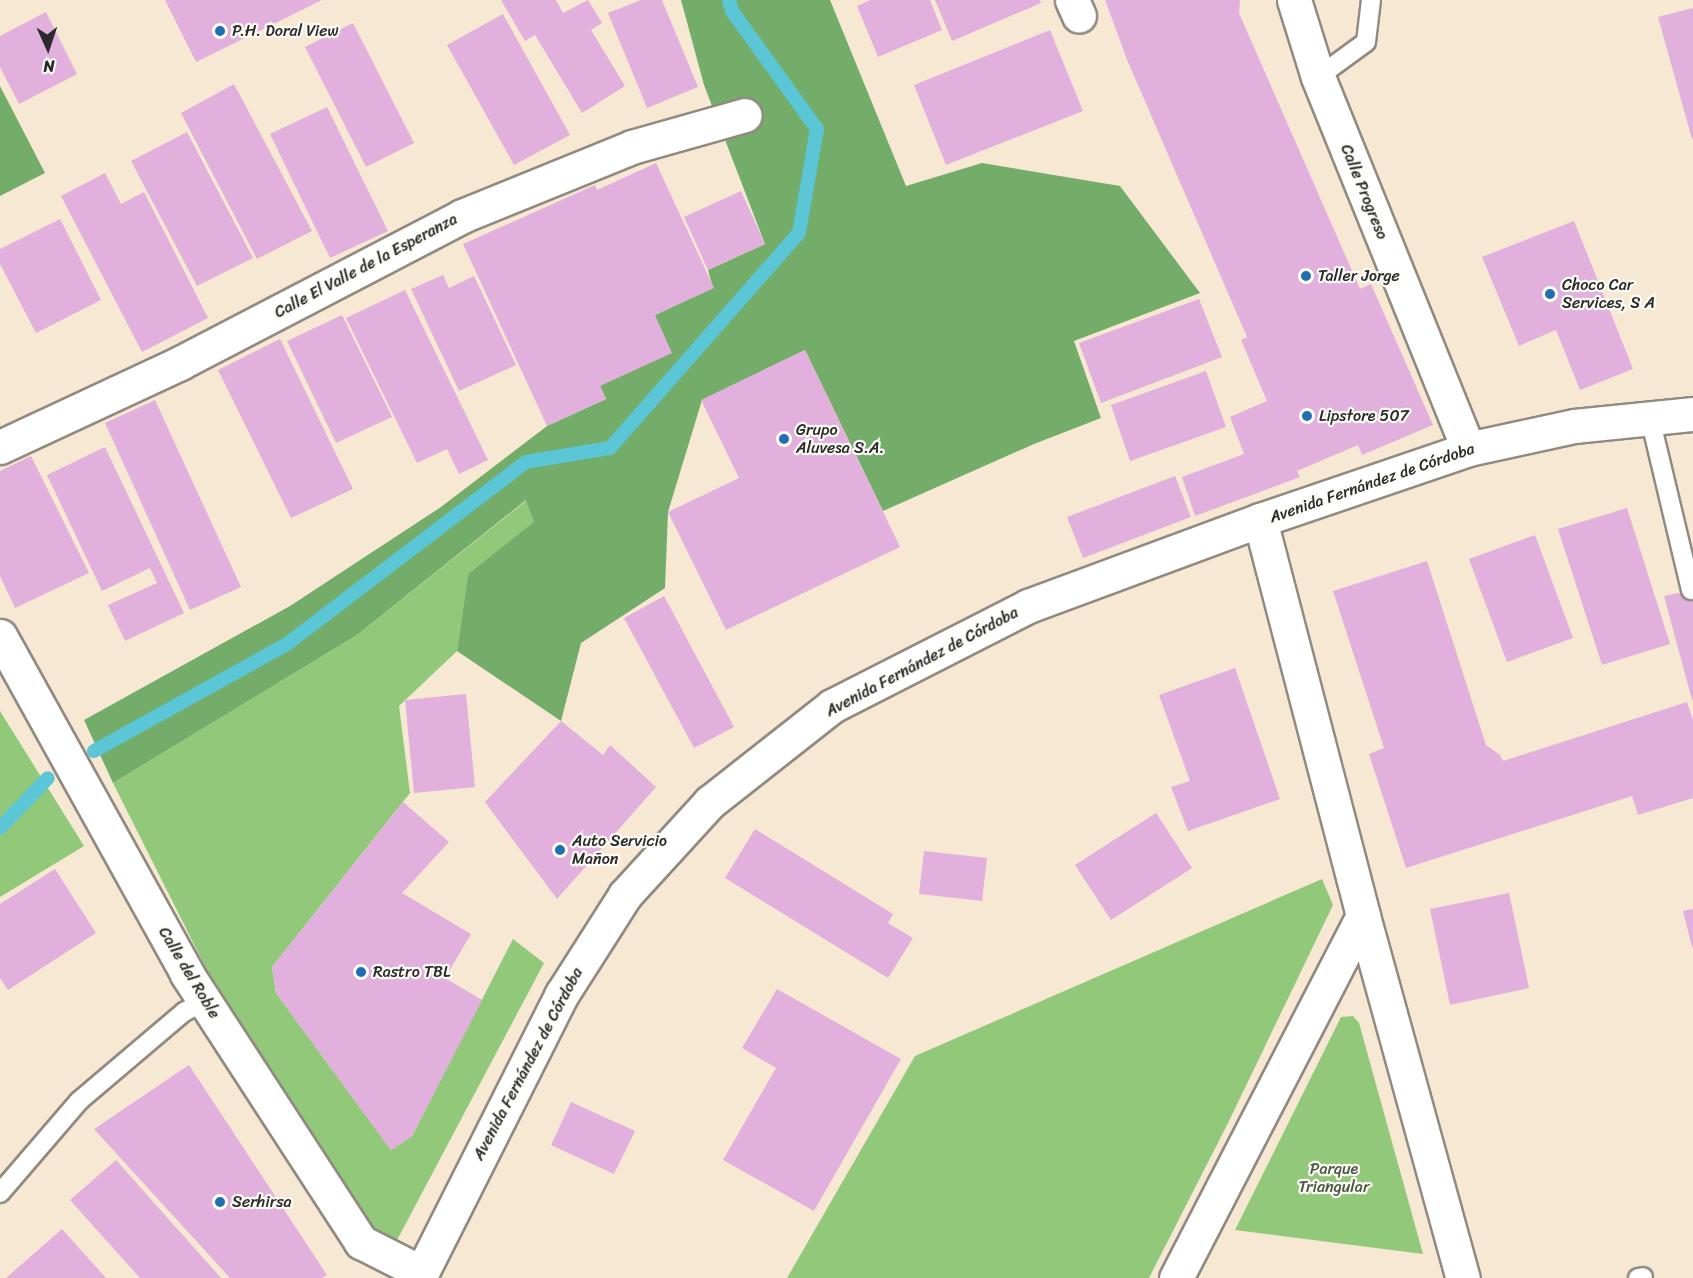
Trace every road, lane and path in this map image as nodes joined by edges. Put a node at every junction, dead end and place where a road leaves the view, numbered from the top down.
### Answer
1 (1294, 0) edge
2 (1371, 0) edge
3 (1318, 77) junction
4 (745, 115) dead end
5 (1693, 414) edge
6 (1650, 418) junction
7 (0, 447) edge
8 (1468, 449) junction
9 (1260, 520) junction
10 (1686, 543) edge
11 (1691, 591) dead end
12 (0, 636) edge
13 (1363, 916) junction
14 (205, 1001) junction
15 (0, 1193) edge
16 (421, 1275) edge
17 (1176, 1278) edge
18 (1463, 1278) edge

1 - 3 street, Calle Progreso
2 - 3 lane
3 - 8 street, Calle Progreso
4 - 7 street, Calle El Valle de la Esperanza
5 - 6 street, Avenida Fernández de Córdoba
6 - 8 street, Avenida Fernández de Córdoba
6 - 10 lane
8 - 9 street, Avenida Fernández de Córdoba
9 - 13 street
9 - 16 street, Avenida Fernández de Córdoba
10 - 11 lane
12 - 14 street, Calle del Roble
13 - 17 street
13 - 18 street
14 - 15 lane
14 - 16 street, Calle del Roble

